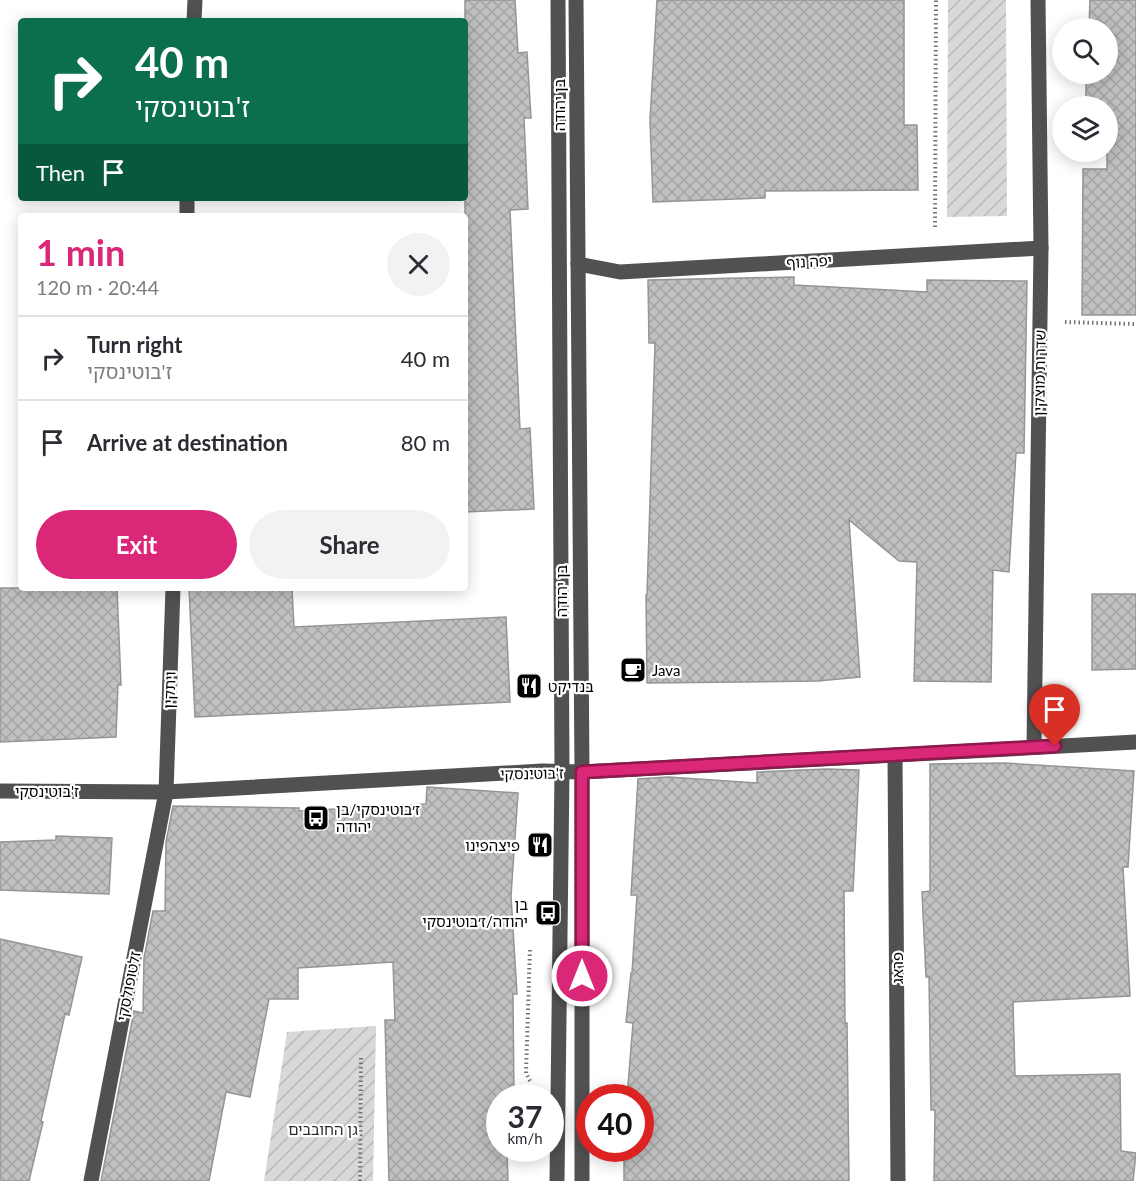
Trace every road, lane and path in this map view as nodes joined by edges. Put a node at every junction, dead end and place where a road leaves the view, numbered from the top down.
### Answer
1 (195, 0) edge
2 (558, 0) edge
3 (576, 0) edge
4 (936, 0) edge
5 (1038, 0) edge
6 (194, 18) edge
7 (1041, 248) junction
8 (935, 254) junction
9 (578, 264) junction
10 (1040, 322) junction
11 (1136, 324) edge
12 (173, 591) edge
13 (1136, 742) edge
14 (1034, 747) junction
15 (896, 755) junction
16 (562, 772) junction
17 (582, 772) junction
18 (0, 791) edge
19 (166, 792) junction
20 (361, 1058) dead end
21 (91, 1181) edge
22 (360, 1181) edge
23 (557, 1181) edge
24 (582, 1181) edge
25 (898, 1181) edge

1 - 6 street
2 - 16 street, בן יהודה
3 - 9 street, בן יהודה
4 - 8 path
5 - 7 street, שדרות מוצקין
7 - 8 street, יפה נוף
7 - 10 street, שדרות מוצקין
8 - 9 street, יפה נוף
9 - 17 street, בן יהודה
10 - 11 path
10 - 14 street, שדרות מוצקין
12 - 19 street, ויתקין
13 - 14 street, ז'בוטינסקי
14 - 15 street, ז'בוטינסקי
15 - 17 street, ז'בוטינסקי
15 - 25 street, פראג
16 - 17 street, ז'בוטינסקי
16 - 19 street, ז'בוטינסקי
16 - 23 street, בן יהודה
17 - 24 street, בן יהודה
18 - 19 street, ז'בוטינסקי
19 - 21 street, זלטופולסקי
20 - 22 path

